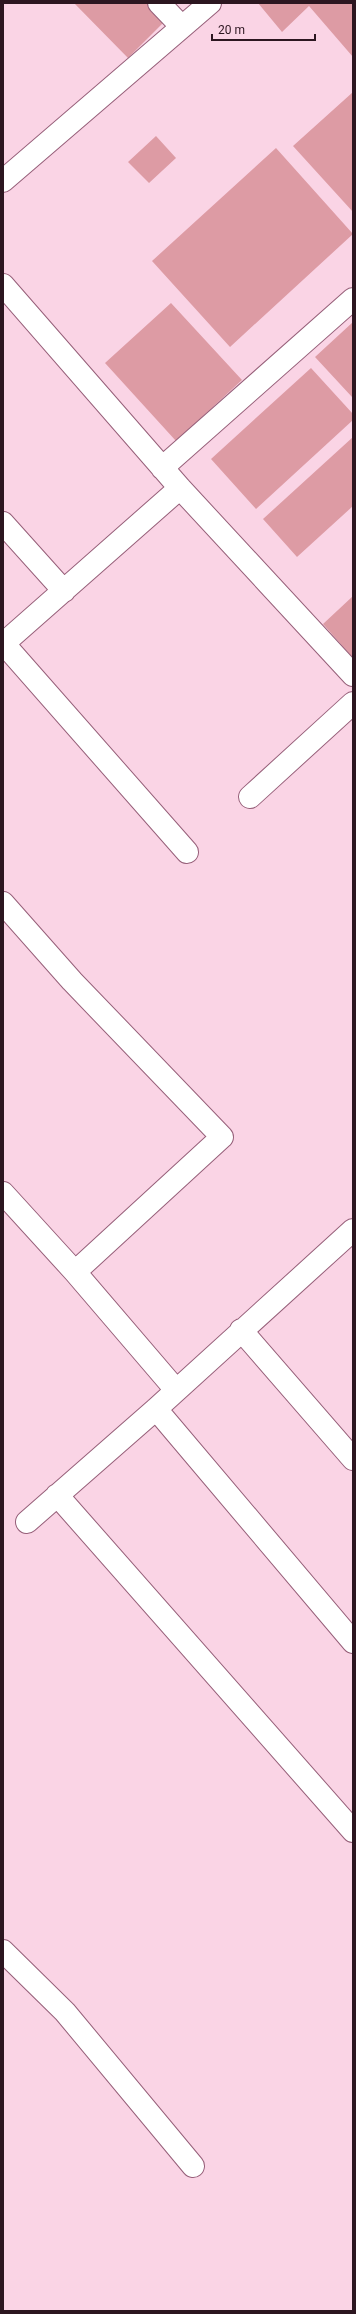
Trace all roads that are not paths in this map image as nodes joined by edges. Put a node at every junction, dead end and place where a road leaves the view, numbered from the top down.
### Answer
1 (159, 3) edge
2 (210, 3) edge
3 (182, 27) junction
4 (3, 181) edge
5 (3, 285) edge
6 (353, 299) edge
7 (162, 468) junction
8 (180, 488) junction
9 (3, 523) edge
10 (64, 591) junction
11 (3, 644) edge
12 (353, 675) edge
13 (353, 703) edge
14 (250, 797) dead end
15 (187, 852) dead end
16 (3, 903) edge
17 (6, 1202) edge
18 (353, 1230) edge
19 (75, 1272) junction
20 (241, 1330) junction
21 (176, 1390) junction
22 (156, 1409) junction
23 (353, 1459) edge
24 (57, 1495) junction
25 (26, 1522) dead end
26 (353, 1642) edge
27 (353, 1831) edge
28 (3, 1951) edge
29 (193, 2166) dead end

1 - 3 street
2 - 3 street
3 - 4 street
5 - 7 street
6 - 7 street
7 - 8 street
8 - 10 street
8 - 12 street
9 - 10 street
10 - 11 street
11 - 15 street
13 - 14 street
16 - 19 street
17 - 19 street
18 - 20 street
19 - 21 street
20 - 21 street
20 - 23 street
21 - 22 street
22 - 24 street
22 - 26 street
24 - 25 street
24 - 27 street
28 - 29 street

